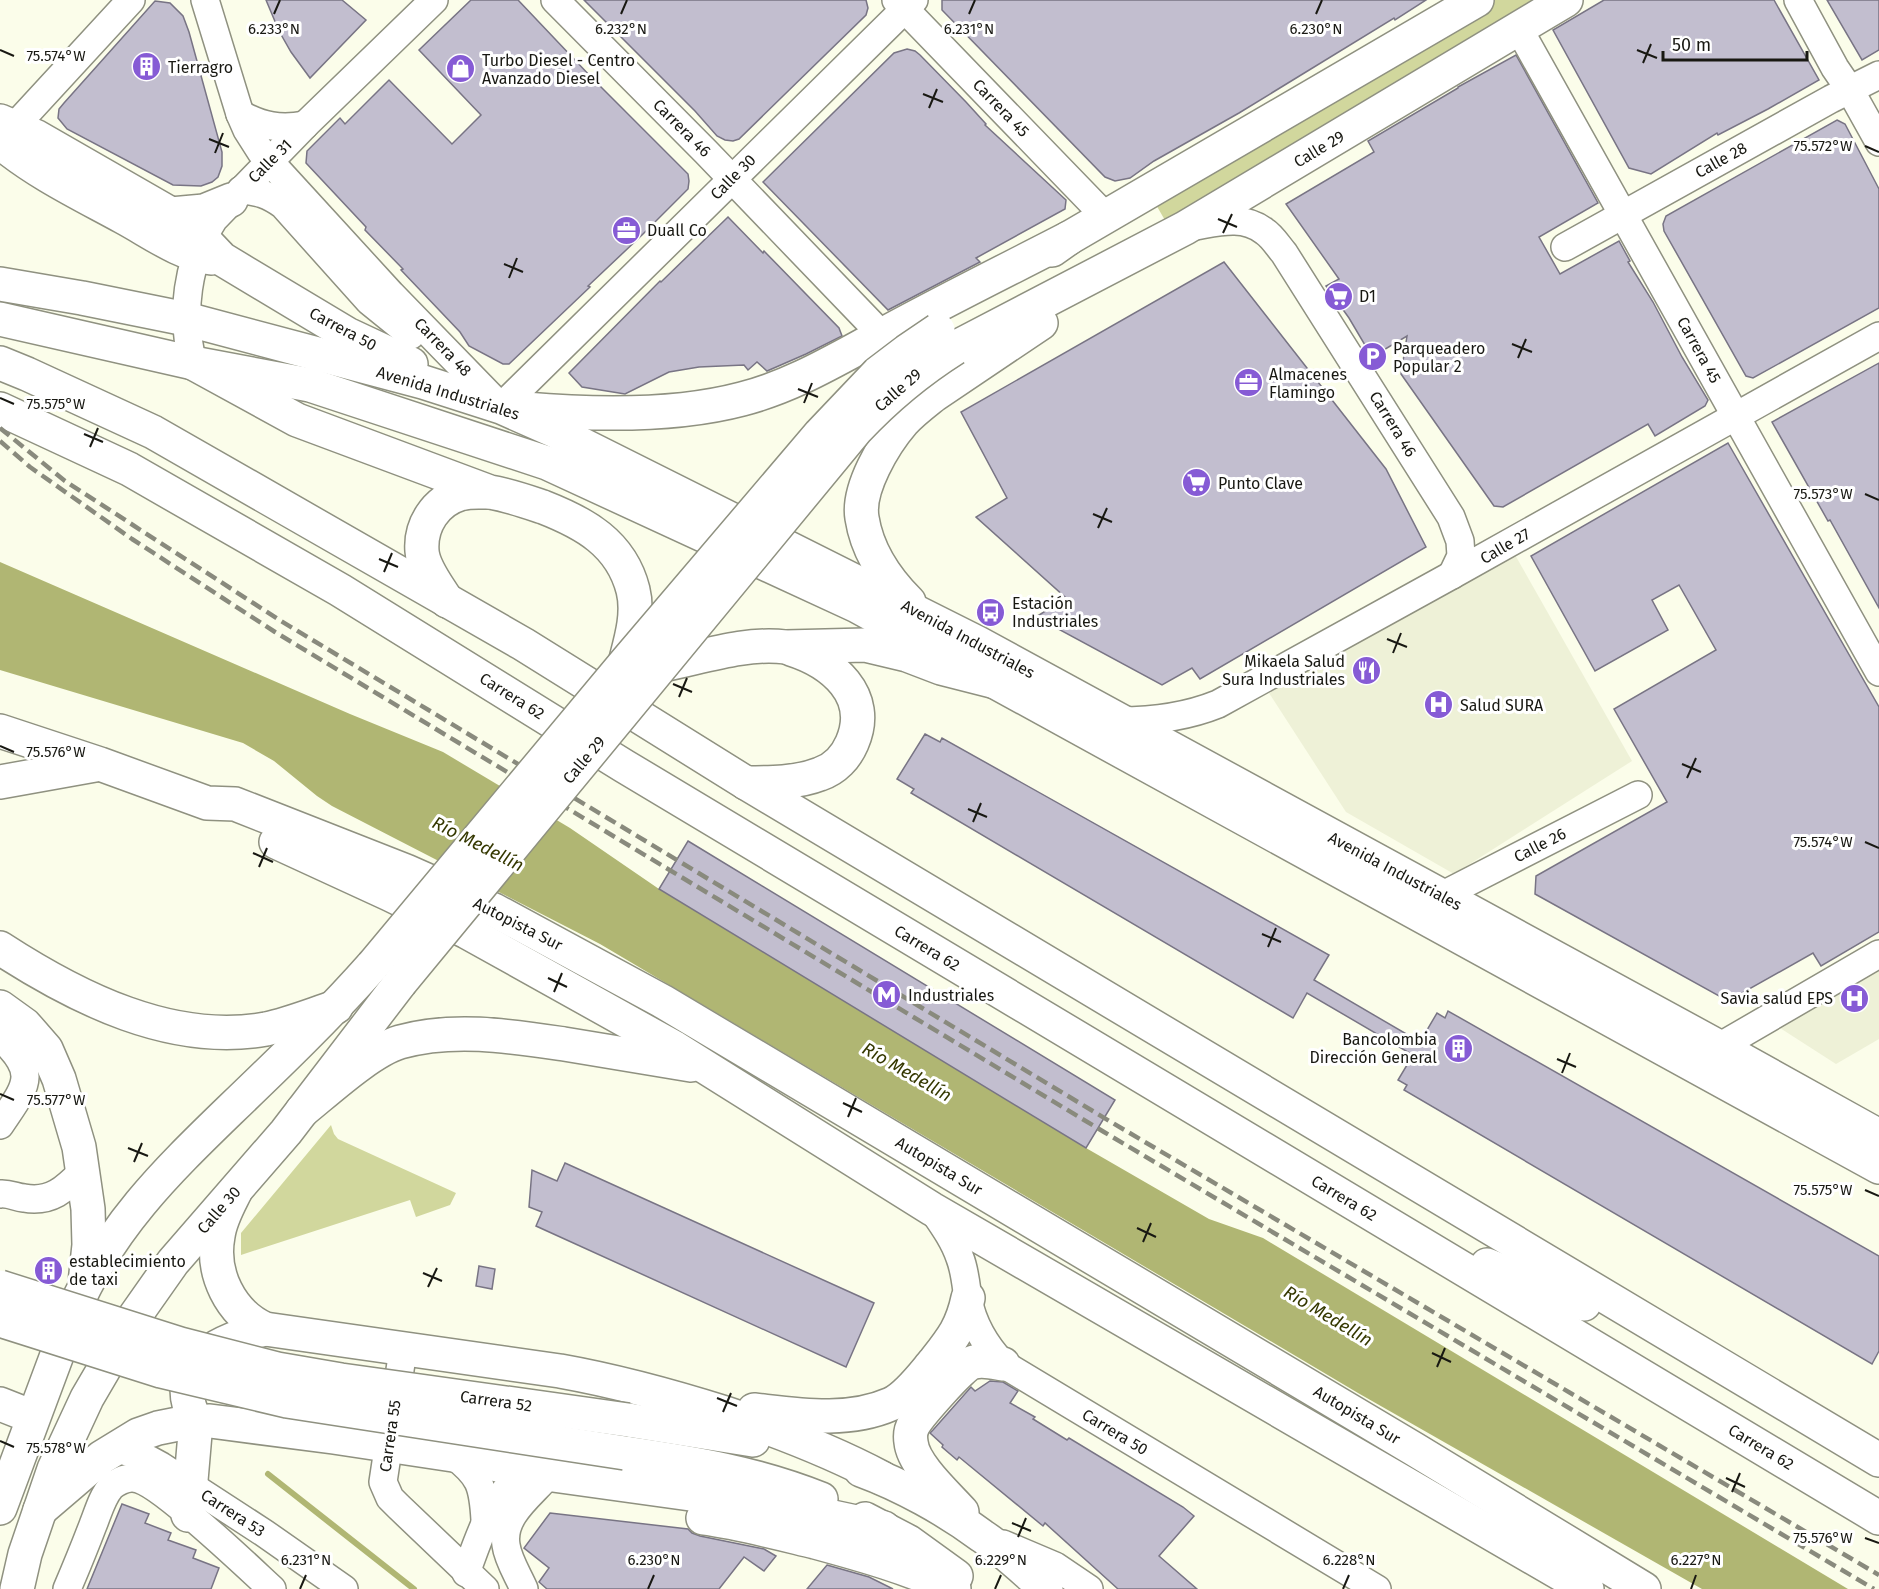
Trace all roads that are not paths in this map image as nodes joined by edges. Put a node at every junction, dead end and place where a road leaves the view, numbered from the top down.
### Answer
1 (131, 0) edge
2 (204, 0) edge
3 (434, 0) edge
4 (555, 0) edge
5 (1477, 0) edge
6 (1566, 0) edge
7 (1798, 0) edge
8 (905, 3) edge
9 (1519, 29) junction
10 (1879, 75) edge
11 (1850, 90) junction
12 (240, 114) junction
13 (305, 125) junction
14 (3, 135) edge
15 (1879, 142) edge
16 (269, 161) junction
17 (732, 180) junction
18 (236, 195) junction
19 (171, 214) junction
20 (1623, 215) junction
21 (1106, 217) junction
22 (1185, 228) junction
23 (1069, 238) junction
24 (1565, 247) dead end
25 (207, 251) junction
26 (0, 284) edge
27 (0, 319) edge
28 (186, 319) junction
29 (882, 335) junction
30 (1879, 336) edge
31 (946, 339) junction
32 (0, 363) edge
33 (193, 363) junction
34 (501, 406) junction
35 (0, 409) edge
36 (1736, 417) junction
37 (490, 492) junction
38 (1452, 576) junction
39 (447, 601) junction
40 (920, 614) junction
41 (786, 647) junction
42 (1875, 657) edge
43 (625, 663) junction
44 (669, 664) junction
45 (996, 682) junction
46 (1119, 721) junction
47 (0, 730) edge
48 (100, 764) junction
49 (0, 782) edge
50 (746, 783) junction
51 (1638, 795) dead end
52 (207, 803) junction
53 (1441, 896) junction
54 (0, 948) edge
55 (1879, 954) edge
56 (386, 974) junction
57 (336, 1006) junction
58 (0, 1007) edge
59 (0, 1037) edge
60 (1719, 1047) junction
61 (704, 1067) junction
62 (302, 1111) junction
63 (0, 1125) edge
64 (1879, 1136) edge
65 (1879, 1167) edge
66 (83, 1171) junction
67 (3, 1189) edge
68 (235, 1192) junction
69 (932, 1209) junction
70 (1395, 1228) junction
71 (85, 1283) junction
72 (0, 1287) edge
73 (968, 1298) junction
74 (0, 1320) edge
75 (265, 1329) junction
76 (1678, 1341) junction
77 (403, 1350) junction
78 (1003, 1364) junction
79 (693, 1403) junction
80 (0, 1404) edge
81 (33, 1417) junction
82 (196, 1422) junction
83 (388, 1445) junction
84 (116, 1448) junction
85 (1414, 1449) junction
86 (453, 1455) junction
87 (1879, 1460) edge
88 (882, 1478) junction
89 (531, 1479) junction
90 (613, 1494) junction
91 (189, 1500) junction
92 (0, 1508) edge
93 (40, 1510) junction
94 (1879, 1518) edge
95 (485, 1520) junction
96 (884, 1528) junction
97 (983, 1536) junction
98 (475, 1581) edge
99 (19, 1587) edge
100 (68, 1589) edge
101 (272, 1589) edge
102 (344, 1589) edge
103 (524, 1589) edge
104 (954, 1589) edge
105 (973, 1589) edge
106 (1046, 1589) edge
107 (1089, 1589) edge
108 (1377, 1589) edge
109 (1587, 1589) edge
110 (1593, 1589) edge
111 (1644, 1589) edge

1 - 14 street
2 - 12 street, Carrera 48
3 - 13 street, Calle 31
4 - 17 street, Carrera 46
5 - 21 main road, Calle 29
6 - 9 main road, Calle 29
7 - 11 street
8 - 17 street, Calle 30
8 - 21 street, Carrera 45
9 - 20 street, Carrera 45
9 - 22 main road, Calle 29
10 - 11 street, Calle 28
11 - 15 street
11 - 20 street, Calle 28
12 - 13 street
12 - 16 street, Carrera 48
13 - 16 street, Calle 31
14 - 19 main road, Carrera 50
14 - 25 main road, Carrera 50
16 - 18 street, Calle 31
16 - 34 street, Carrera 48
17 - 29 street, Carrera 46
17 - 34 street, Calle 30
18 - 19 main road
18 - 25 street, Calle 31
18 - 34 street, Carrera 48
19 - 25 main road, Carrera 50
20 - 24 street, Calle 28
20 - 36 street, Carrera 45
21 - 23 main road, Calle 29
22 - 31 main road, Calle 29
22 - 38 street, Carrera 46
22 - 40 main road
23 - 29 main road
23 - 31 main road, Calle 29
25 - 28 street, Calle 31
25 - 34 main road, Carrera 50
26 - 28 main road, Avenida Industriales
27 - 33 main road, Avenida Industriales
28 - 33 street, Calle 31
28 - 34 main road, Avenida Industriales
29 - 34 main road
30 - 36 street, Calle 27
31 - 43 main road, Calle 29, bridge
31 - 44 main road, Calle 29, bridge
32 - 39 main road
33 - 37 main road
33 - 45 main road, Avenida Industriales
34 - 40 main road, Avenida Industriales
35 - 70 main road, Carrera 62
36 - 38 street, Calle 27
36 - 42 street, Carrera 45
37 - 39 main road
37 - 43 main road
38 - 46 street, Calle 27
39 - 50 main road
40 - 46 main road, Avenida Industriales
41 - 44 main road
41 - 45 main road
41 - 50 main road
43 - 56 main road, Calle 29, bridge
44 - 56 main road, Calle 29, bridge
45 - 65 main road, Avenida Industriales
46 - 53 main road, Avenida Industriales
47 - 48 main road, Autopista Sur
48 - 49 main road
48 - 52 main road, Autopista Sur
50 - 76 main road
51 - 53 street, Calle 26
52 - 61 main road, Autopista Sur
52 - 85 main road, Autopista Sur
53 - 60 main road, Avenida Industriales
54 - 57 main road
55 - 60 street
56 - 57 main road
56 - 62 main road, Calle 30
57 - 71 main road
58 - 66 main road
59 - 63 street
60 - 64 main road, Avenida Industriales
61 - 62 main road
61 - 69 main road, Autopista Sur
62 - 68 main road, Calle 30
66 - 67 street
66 - 71 main road
68 - 75 main road
68 - 93 main road, Calle 30
69 - 73 street, Carrera 50
69 - 109 main road, Autopista Sur
70 - 76 main road
70 - 94 main road, Carrera 62
71 - 81 main road
72 - 88 main road, Carrera 52, bridge
73 - 78 street, Carrera 50
73 - 79 main road
74 - 96 main road, Carrera 52, bridge
75 - 77 main road
75 - 82 main road
76 - 87 main road
77 - 79 main road
77 - 83 street, Carrera 55
78 - 97 main road
78 - 108 street, Carrera 50
79 - 88 main road
80 - 81 main road
81 - 92 main road
82 - 83 main road
82 - 84 main road
82 - 91 main road
83 - 86 main road
83 - 98 street, Carrera 55
84 - 91 street, Carrera 53
84 - 93 main road
85 - 110 main road
85 - 111 main road, Autopista Sur
86 - 89 main road
86 - 95 street
88 - 97 main road, Carrera 52
89 - 90 main road
89 - 95 street
89 - 103 street
90 - 96 main road
90 - 104 main road
91 - 100 street, Carrera 53
91 - 101 street, Carrera 53
91 - 102 street, Carrera 53
93 - 99 main road, Calle 30
95 - 98 street
96 - 105 main road, Carrera 52
97 - 106 main road, Carrera 52
97 - 107 street, Carrera 52

